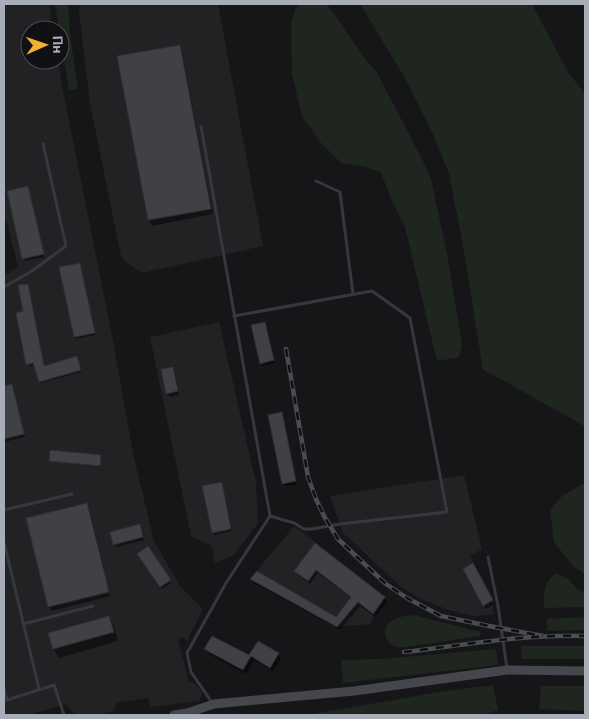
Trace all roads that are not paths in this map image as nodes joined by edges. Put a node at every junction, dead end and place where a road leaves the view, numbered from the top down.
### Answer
1 (201, 126) dead end
2 (43, 144) dead end
3 (316, 181) dead end
4 (4, 287) edge
5 (353, 294) junction
6 (234, 316) junction
7 (72, 494) dead end
8 (4, 510) edge
9 (270, 516) junction
10 (4, 542) edge
11 (488, 557) dead end
12 (93, 606) dead end
13 (23, 624) junction
14 (507, 670) junction
15 (585, 670) edge
16 (4, 689) edge
17 (39, 690) junction
18 (214, 704) junction
19 (64, 715) edge
20 (174, 715) edge

1 - 6 lane
2 - 4 lane
3 - 5 lane
5 - 6 lane
5 - 9 lane
6 - 9 lane
7 - 8 lane
9 - 18 lane
10 - 13 lane
11 - 14 lane
12 - 13 lane
13 - 17 lane
14 - 15 street
14 - 18 street
16 - 17 lane
17 - 19 lane
18 - 20 street

